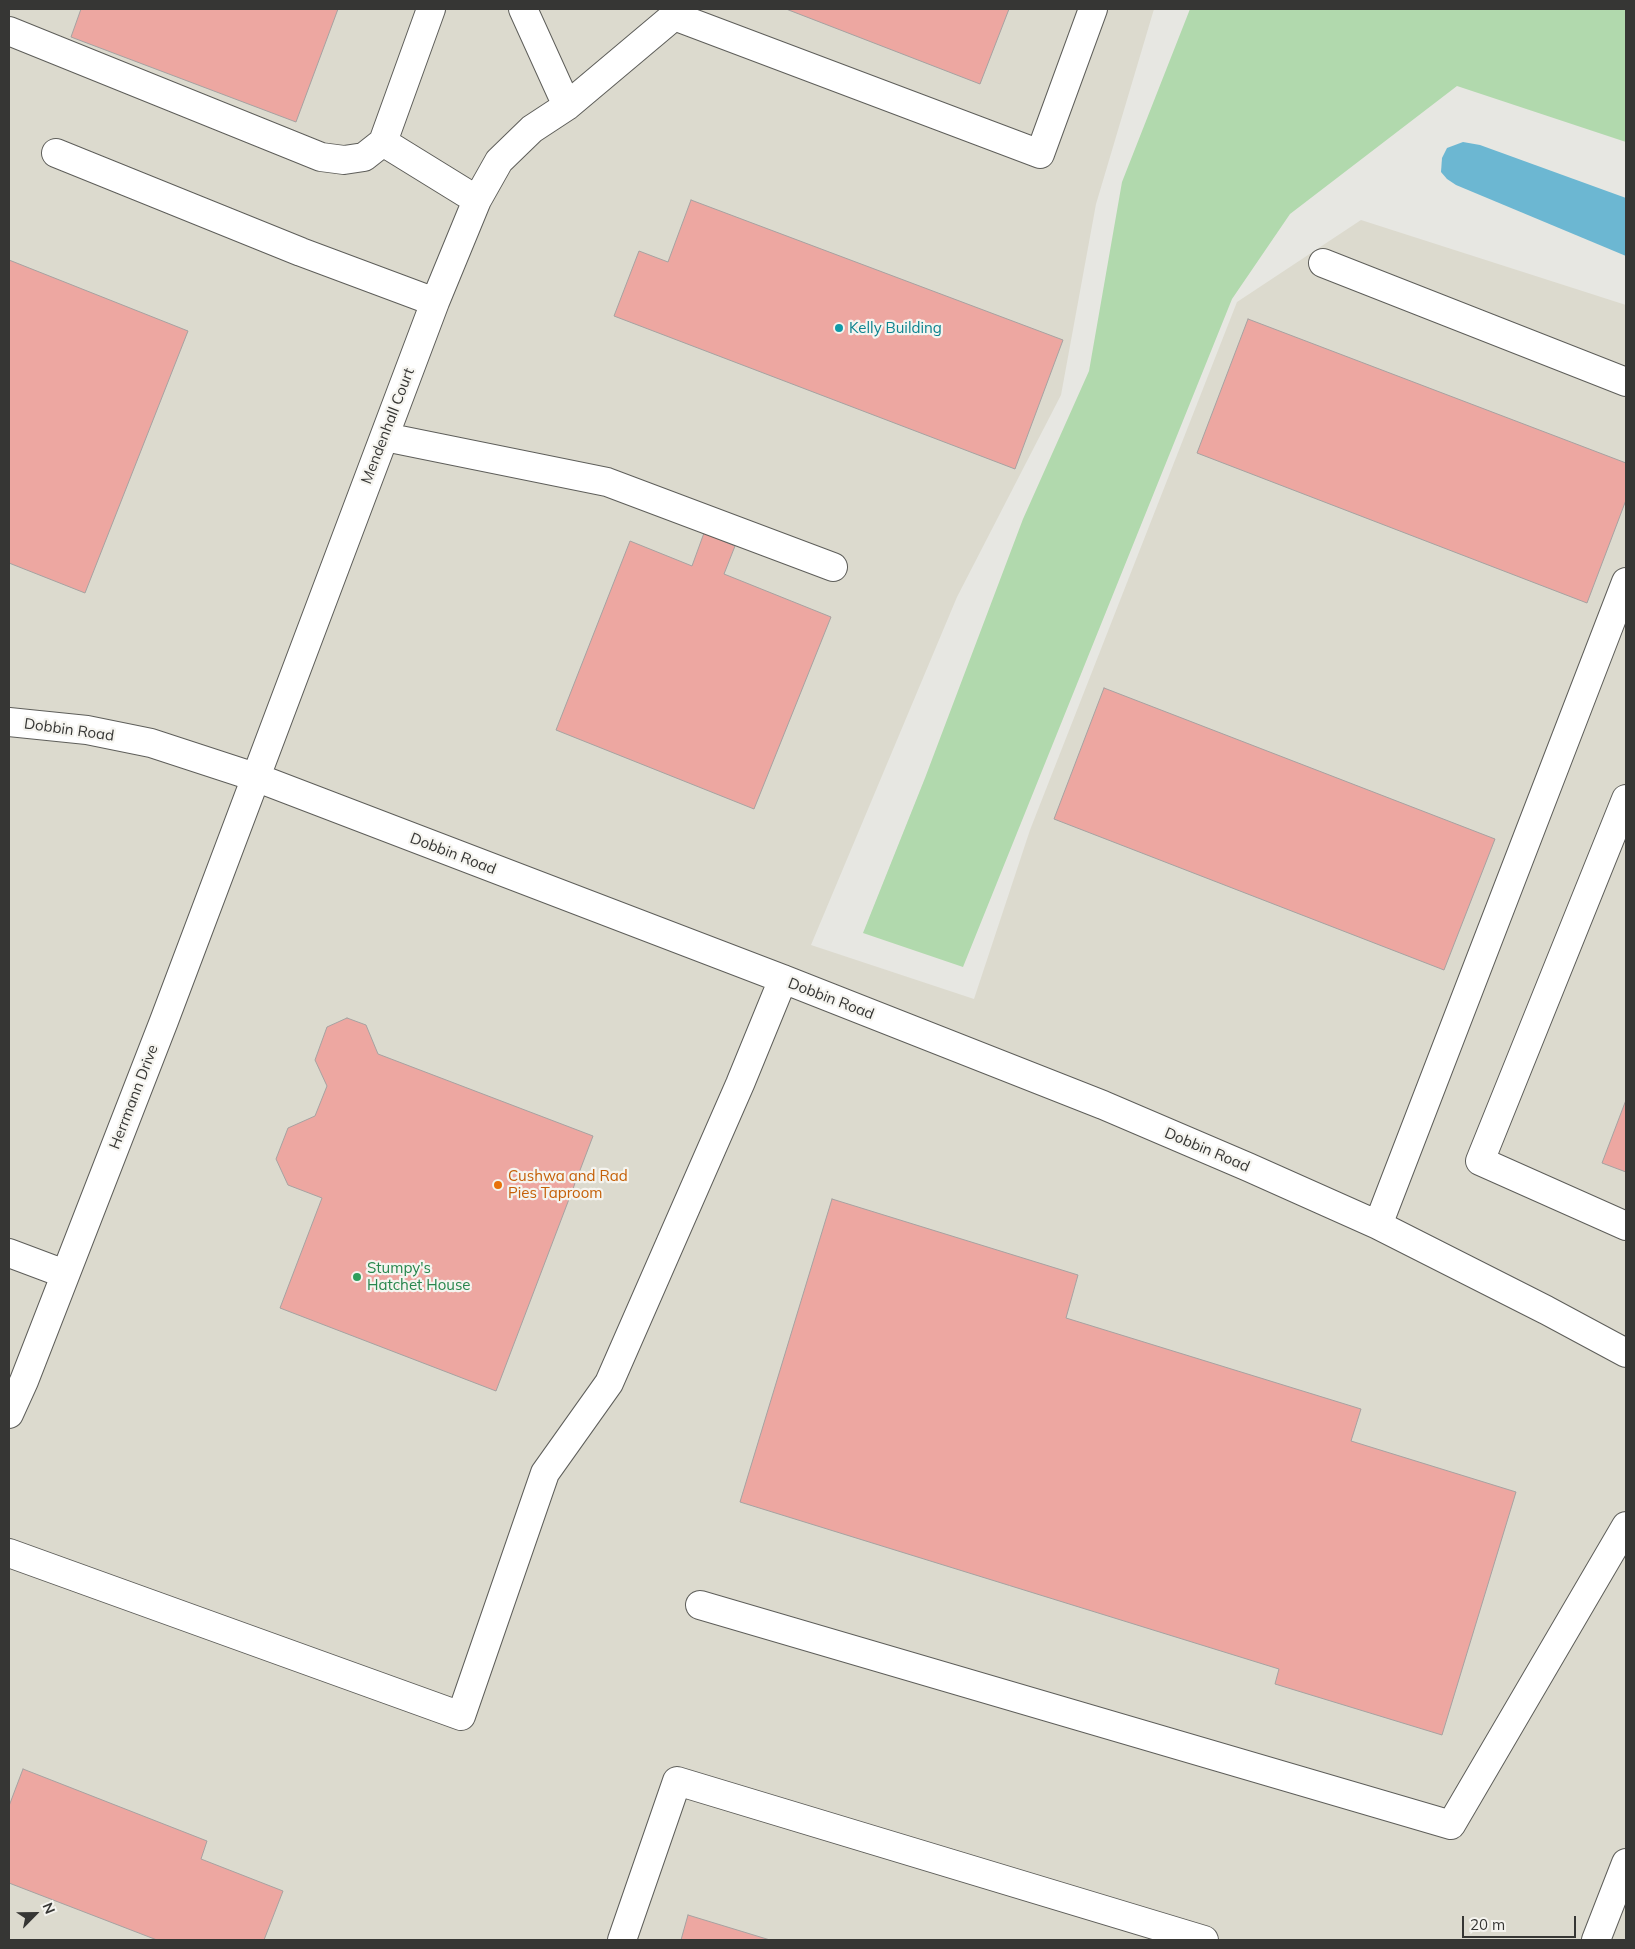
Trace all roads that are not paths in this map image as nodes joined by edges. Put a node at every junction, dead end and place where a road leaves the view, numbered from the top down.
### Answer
1 (431, 9) edge
2 (523, 9) edge
3 (1093, 9) edge
4 (9, 31) edge
5 (567, 106) junction
6 (383, 142) junction
7 (56, 153) dead end
8 (477, 200) junction
9 (1323, 263) dead end
10 (435, 302) junction
11 (1626, 382) edge
12 (385, 437) junction
13 (833, 567) dead end
14 (1626, 582) edge
15 (9, 722) edge
16 (255, 777) junction
17 (1626, 799) edge
18 (783, 979) junction
19 (1378, 1225) junction
20 (1626, 1226) edge
21 (9, 1253) edge
22 (65, 1274) junction
23 (1626, 1353) edge
24 (9, 1414) edge
25 (1626, 1526) edge
26 (9, 1553) edge
27 (700, 1605) dead end
28 (1626, 1863) edge
29 (622, 1940) edge
30 (1204, 1940) edge
31 (1596, 1940) edge

1 - 6 street
2 - 5 street
3 - 5 street, Mendenhall Court
4 - 6 street
5 - 8 street, Mendenhall Court
6 - 8 street
7 - 10 street
8 - 10 street, Mendenhall Court
9 - 11 street
10 - 12 street, Mendenhall Court
12 - 13 street
12 - 16 street, Mendenhall Court
14 - 19 street
15 - 16 street, Dobbin Road
16 - 18 street, Dobbin Road
16 - 22 street, Herrmann Drive
17 - 20 street
18 - 19 street, Dobbin Road
18 - 26 street
19 - 23 street, Dobbin Road
21 - 22 street
22 - 24 street, Herrmann Drive
25 - 27 street
28 - 31 street
29 - 30 street

